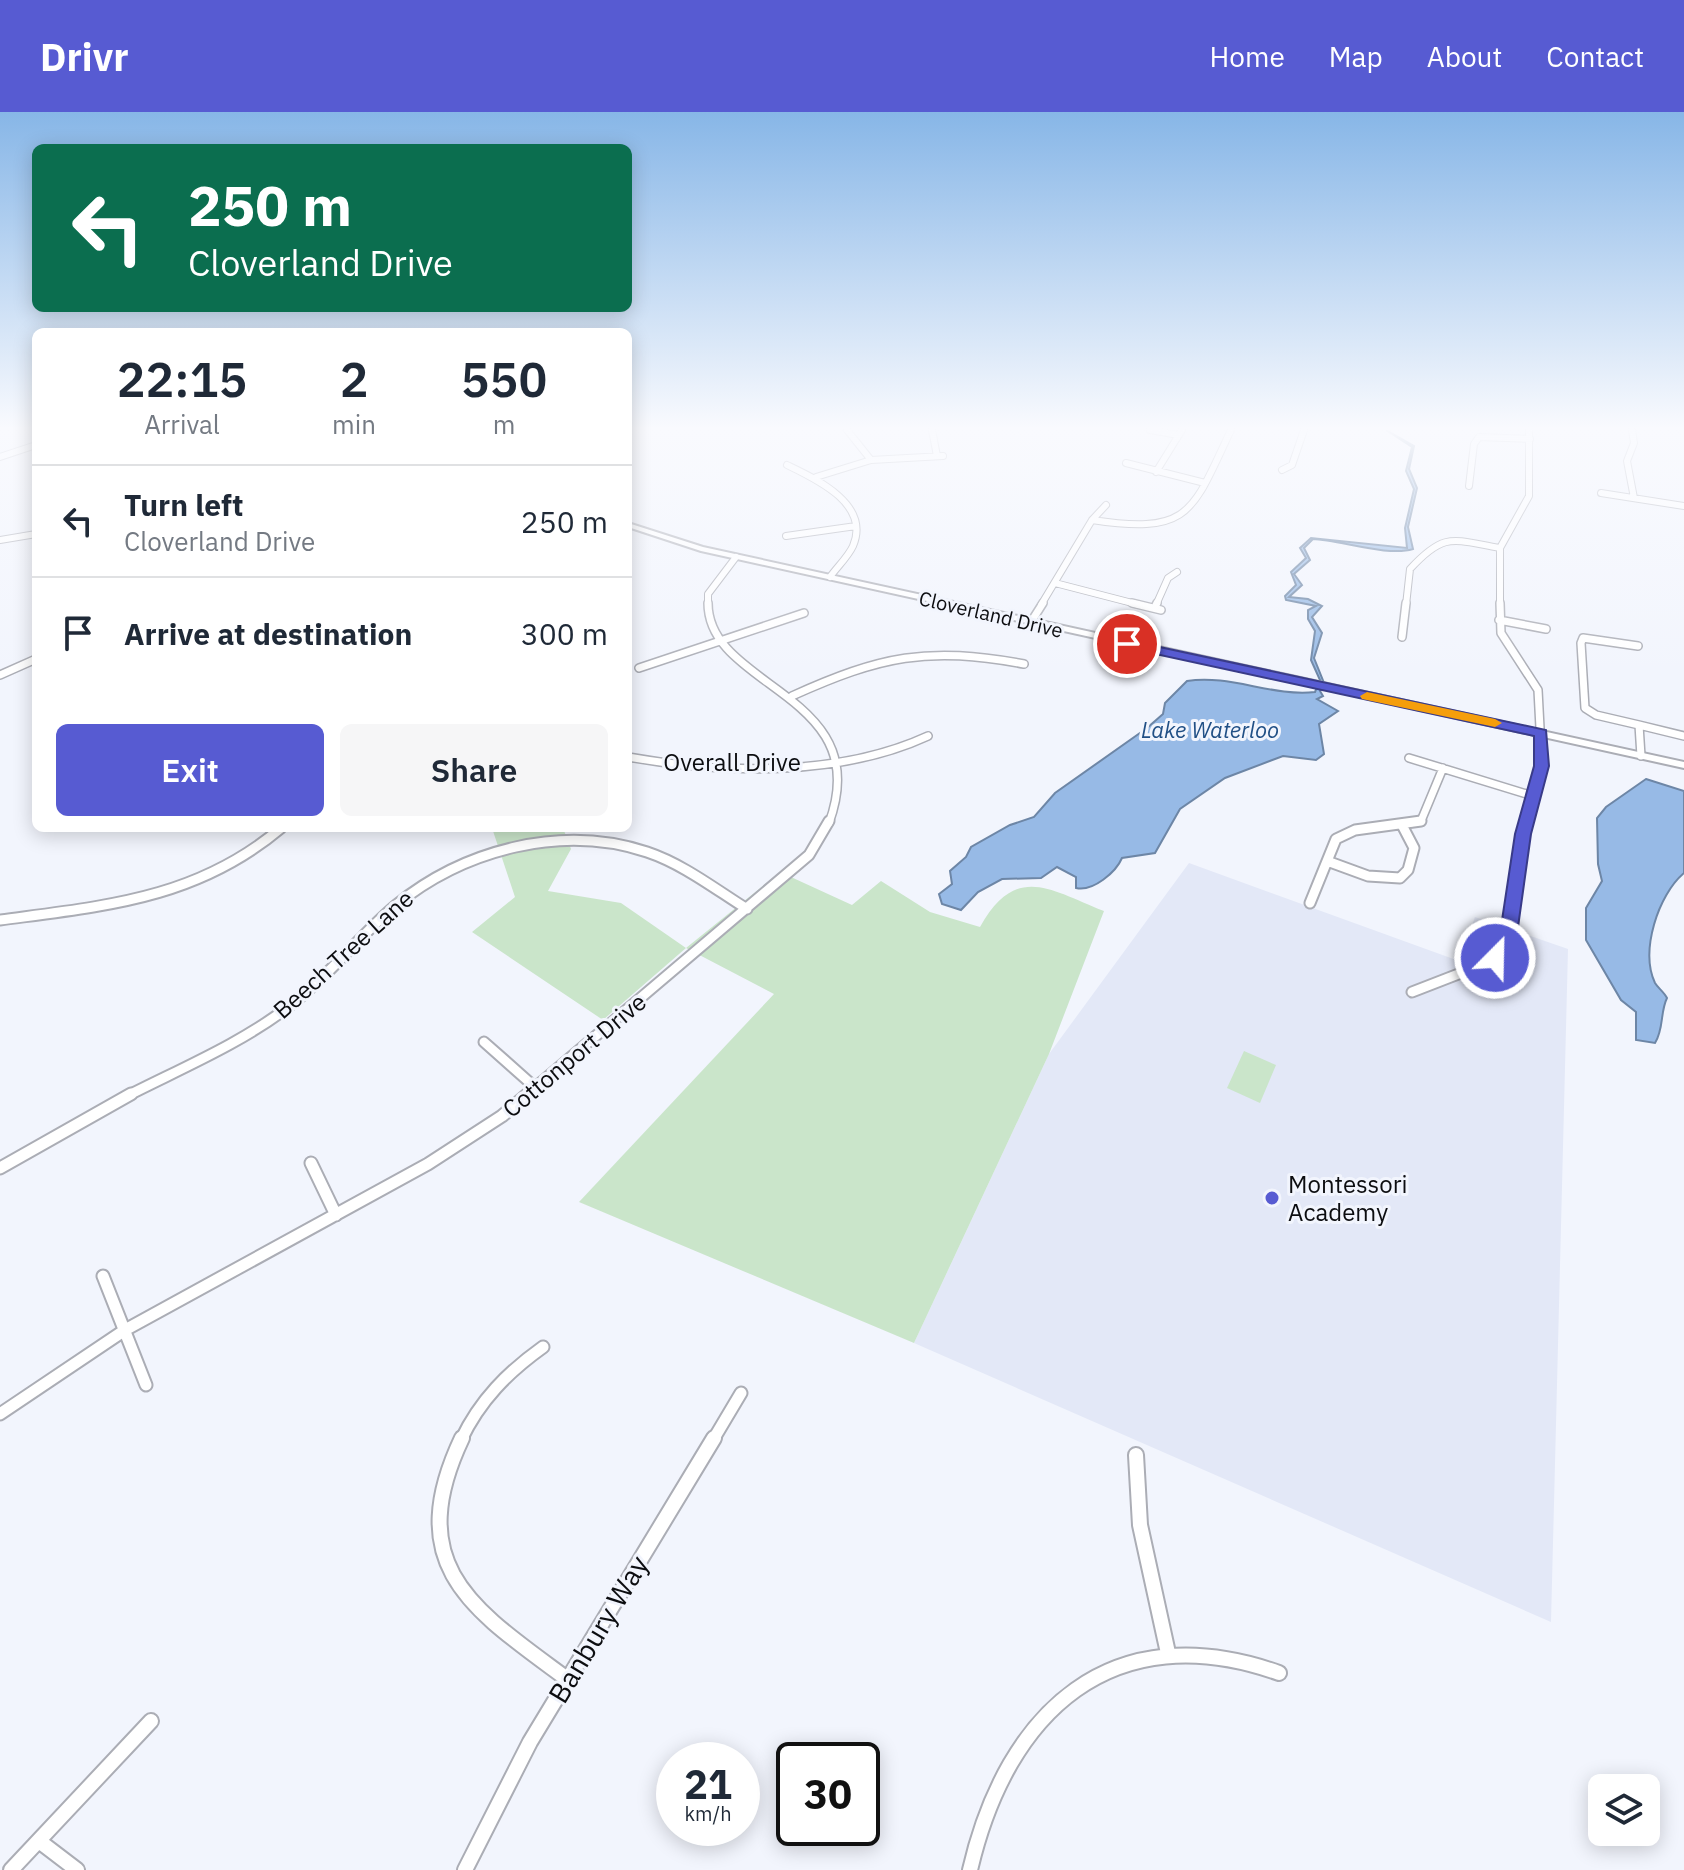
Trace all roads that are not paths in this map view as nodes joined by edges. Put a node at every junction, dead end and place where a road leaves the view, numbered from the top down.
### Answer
1 (850, 512) edge
2 (1099, 512) edge
3 (1189, 512) edge
4 (1520, 512) edge
5 (1092, 520) junction
6 (856, 526) junction
7 (632, 527) edge
8 (32, 535) edge
9 (786, 536) dead end
10 (0, 540) edge
11 (1500, 548) junction
12 (736, 557) junction
13 (1177, 572) dead end
14 (830, 577) junction
15 (1055, 583) junction
16 (804, 613) dead end
17 (1499, 620) junction
18 (1031, 622) junction
19 (1546, 629) dead end
20 (1402, 637) dead end
21 (719, 642) junction
22 (1638, 646) dead end
23 (32, 661) edge
24 (1024, 664) dead end
25 (639, 668) dead end
26 (0, 675) edge
27 (792, 696) junction
28 (1639, 725) junction
29 (1541, 734) junction
30 (928, 736) dead end
31 (1684, 736) edge
32 (1641, 756) junction
33 (632, 757) edge
34 (1409, 758) dead end
35 (835, 761) junction
36 (1684, 765) edge
37 (1443, 768) junction
38 (1533, 796) junction
39 (1402, 825) junction
40 (276, 832) edge
41 (1327, 861) junction
42 (1310, 903) dead end
43 (747, 909) junction
44 (0, 920) edge
45 (1412, 992) dead end
46 (484, 1042) dead end
47 (537, 1089) junction
48 (311, 1163) dead end
49 (0, 1168) edge
50 (336, 1215) junction
51 (103, 1276) dead end
52 (125, 1330) junction
53 (543, 1347) dead end
54 (146, 1385) dead end
55 (741, 1393) dead end
56 (0, 1414) edge
57 (1136, 1455) dead end
58 (1168, 1653) junction
59 (1279, 1673) dead end
60 (567, 1679) junction
61 (151, 1721) dead end
62 (39, 1841) junction
63 (11, 1870) edge
64 (77, 1870) edge
65 (465, 1870) edge
66 (970, 1870) edge

1 - 6 street
2 - 5 street
3 - 5 street
4 - 11 street
5 - 15 street
6 - 9 street
6 - 14 street
7 - 12 main road, Cloverland Drive
8 - 10 street
11 - 17 street
11 - 20 street
12 - 14 main road, Cloverland Drive
12 - 21 street
13 - 15 street
14 - 18 main road, Cloverland Drive
15 - 18 street
16 - 21 street
17 - 19 street
17 - 29 street
18 - 29 main road, Cloverland Drive
21 - 25 street
21 - 27 street, Cottonport Drive
22 - 28 street
23 - 26 street
24 - 27 street
27 - 35 street, Cottonport Drive
28 - 31 street
28 - 32 street
29 - 32 main road, Cloverland Drive
29 - 38 street
30 - 35 street, Overall Drive
32 - 36 main road, Cloverland Drive
33 - 35 street, Overall Drive
34 - 37 street
35 - 43 street, Cottonport Drive
37 - 38 street
37 - 39 street
38 - 45 street
39 - 41 street
39 - 41 street
40 - 44 street
41 - 42 street
43 - 47 street, Cottonport Drive
43 - 49 street, Beech Tree Lane
46 - 47 street
47 - 50 street, Cottonport Drive
48 - 50 street
50 - 52 street, Cottonport Drive
51 - 52 street
52 - 54 street
52 - 56 street, Cottonport Drive
53 - 60 street
55 - 60 street, Banbury Way
57 - 58 street
58 - 59 street
58 - 66 street
60 - 65 street, Banbury Way
61 - 62 street
62 - 63 street
62 - 64 street

